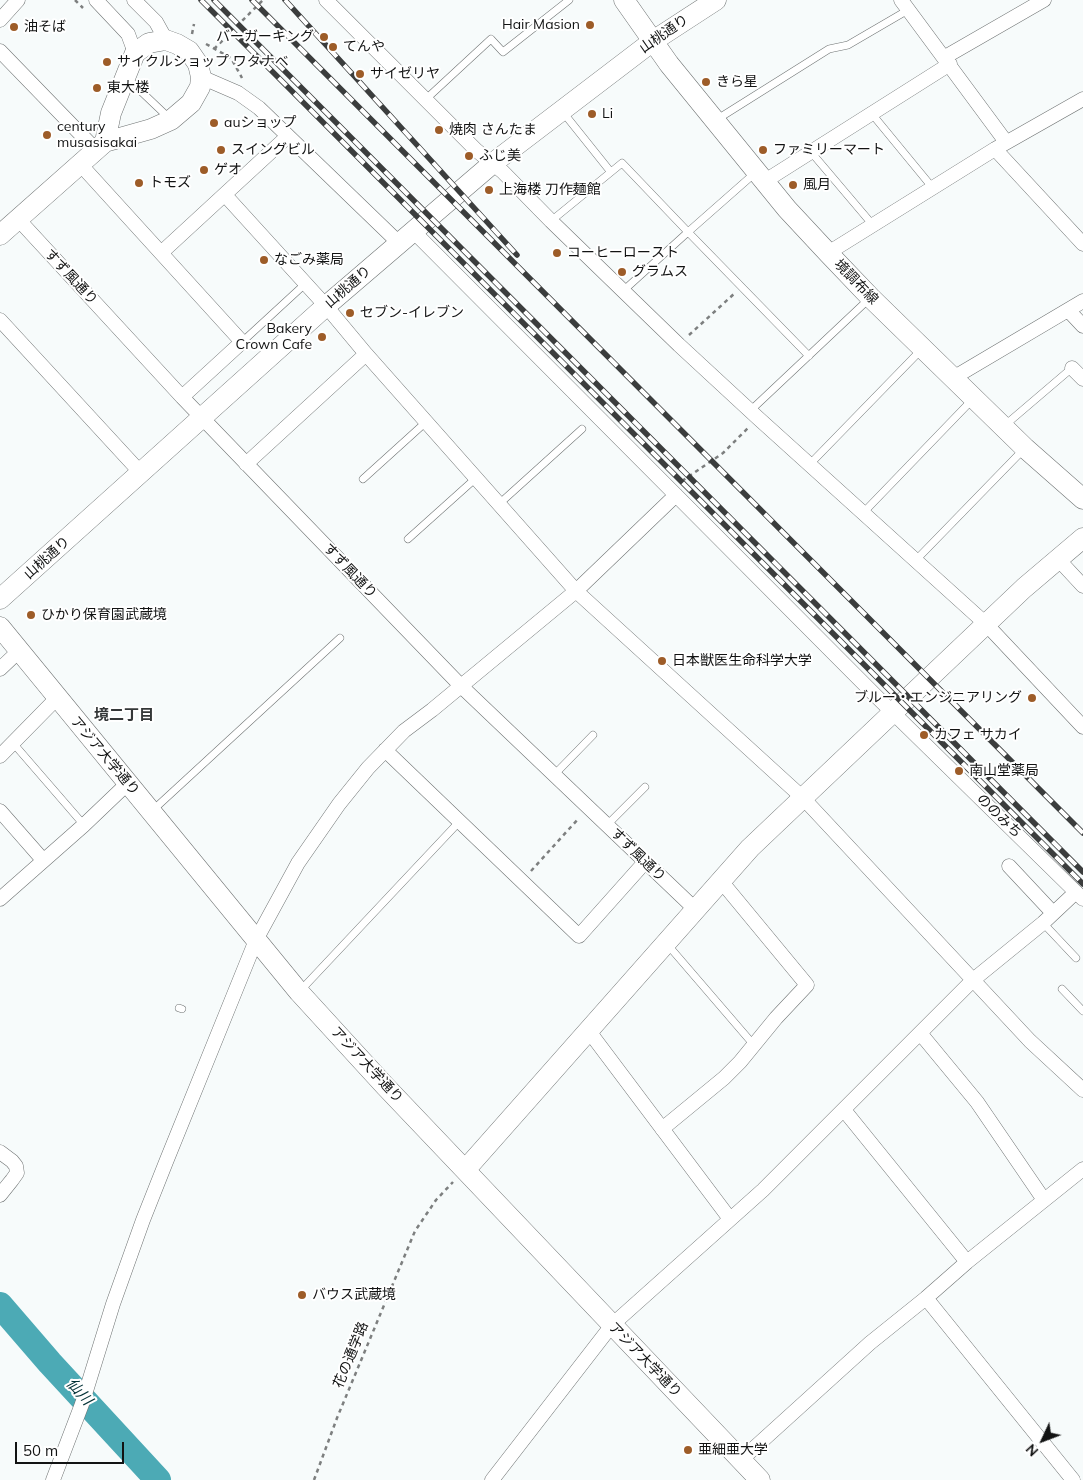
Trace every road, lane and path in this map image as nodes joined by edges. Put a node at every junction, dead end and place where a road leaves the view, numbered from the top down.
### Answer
1 (18, 0) edge
2 (134, 0) edge
3 (263, 0) edge
4 (326, 0) edge
5 (569, 0) edge
6 (624, 0) edge
7 (716, 0) edge
8 (1044, 0) edge
9 (102, 3) edge
10 (907, 4) edge
11 (0, 20) edge
12 (194, 24) dead end
13 (184, 30) dead end
14 (199, 39) dead end
15 (166, 40) junction
16 (653, 41) junction
17 (214, 49) junction
18 (0, 51) edge
19 (135, 53) junction
20 (947, 61) junction
21 (125, 76) junction
22 (202, 77) junction
23 (244, 84) dead end
24 (1083, 99) edge
25 (425, 100) junction
26 (562, 111) junction
27 (111, 113) junction
28 (872, 114) junction
29 (171, 120) junction
30 (716, 120) junction
31 (131, 135) junction
32 (288, 136) junction
33 (1000, 145) junction
34 (101, 146) junction
35 (811, 152) junction
36 (493, 163) junction
37 (80, 164) junction
38 (610, 171) junction
39 (761, 176) junction
40 (932, 187) junction
41 (225, 195) junction
42 (18, 219) junction
43 (551, 221) junction
44 (872, 224) junction
45 (688, 232) junction
46 (0, 235) edge
47 (407, 238) junction
48 (1083, 244) edge
49 (161, 253) junction
50 (828, 253) junction
51 (305, 284) junction
52 (741, 287) junction
53 (623, 291) junction
54 (871, 298) junction
55 (1083, 301) edge
56 (326, 306) junction
57 (1068, 310) junction
58 (0, 320) edge
59 (1083, 326) edge
60 (242, 342) junction
61 (679, 345) junction
62 (922, 348) junction
63 (366, 354) junction
64 (809, 356) junction
65 (1072, 368) joint
66 (953, 378) junction
67 (1083, 379) edge
68 (182, 397) junction
69 (974, 399) junction
70 (754, 415) junction
71 (202, 418) junction
72 (426, 422) junction
73 (1003, 427) junction
74 (582, 430) dead end
75 (1024, 448) junction
76 (246, 464) junction
77 (809, 465) junction
78 (140, 473) junction
79 (476, 478) junction
80 (363, 480) dead end
81 (673, 492) junction
82 (1083, 499) edge
83 (499, 504) junction
84 (863, 513) junction
85 (1083, 538) edge
86 (408, 539) dead end
87 (1057, 558) junction
88 (916, 560) junction
89 (1083, 586) edge
90 (576, 591) junction
91 (0, 599) edge
92 (986, 624) junction
93 (0, 627) edge
94 (340, 638) dead end
95 (19, 651) junction
96 (0, 669) edge
97 (461, 686) junction
98 (57, 698) junction
99 (893, 712) junction
100 (1083, 727) edge
101 (593, 735) dead end
102 (12, 743) junction
103 (385, 750) junction
104 (0, 756) edge
105 (554, 774) junction
106 (128, 783) junction
107 (645, 787) dead end
108 (803, 798) junction
109 (588, 808) junction
110 (0, 811) edge
111 (151, 812) junction
112 (459, 822) junction
113 (84, 825) junction
114 (607, 825) junction
115 (43, 860) junction
116 (645, 862) junction
117 (1010, 866) dead end
118 (522, 881) junction
119 (721, 881) junction
120 (1080, 896) edge
121 (0, 898) edge
122 (695, 910) junction
123 (1054, 913) junction
124 (1043, 923) junction
125 (256, 940) junction
126 (665, 942) junction
127 (1076, 958) dead end
128 (973, 980) junction
129 (1062, 989) dead end
130 (299, 992) junction
131 (1081, 1006) edge
132 (588, 1030) junction
133 (920, 1033) junction
134 (753, 1044) junction
135 (1083, 1090) edge
136 (844, 1110) junction
137 (662, 1129) junction
138 (0, 1152) edge
139 (466, 1169) junction
140 (1083, 1169) edge
141 (0, 1195) edge
142 (1044, 1200) junction
143 (730, 1219) junction
144 (967, 1262) junction
145 (926, 1298) junction
146 (612, 1325) junction
147 (742, 1459) junction
148 (53, 1480) edge
149 (314, 1480) edge
150 (492, 1480) edge
151 (760, 1480) edge
152 (1073, 1480) edge

1 - 11 street
2 - 15 street
3 - 17 path
4 - 25 street
5 - 25 lane
6 - 16 street, 境調布線
7 - 16 street, 山桃通り
8 - 20 street
9 - 19 street
10 - 20 street
10 - 30 lane
12 - 13 path
14 - 17 path
15 - 19 street
15 - 22 street
16 - 26 street, 山桃通り
16 - 30 street, 境調布線
17 - 23 path
18 - 34 street
19 - 21 street
20 - 28 street
20 - 33 street
21 - 27 street
21 - 29 lane
22 - 29 street
22 - 32 street, ののみち
24 - 33 street
25 - 36 street
26 - 36 street, 山桃通り
26 - 38 lane
27 - 31 street
27 - 34 street
28 - 35 street
28 - 40 lane
29 - 31 street
30 - 39 street, 境調布線
31 - 34 street
32 - 41 street
32 - 47 street, ののみち
33 - 40 street
33 - 48 street
34 - 37 street
35 - 39 street
35 - 44 lane
36 - 43 street
36 - 47 street, 山桃通り
37 - 42 street
37 - 49 street
38 - 43 lane
38 - 45 lane
39 - 45 lane
39 - 50 street, 境調布線
40 - 44 street
41 - 49 street
41 - 51 street
42 - 46 street
42 - 68 street, すず風通り
43 - 53 street
44 - 50 street
45 - 52 lane
45 - 53 lane
47 - 56 street, 山桃通り
47 - 81 street, ののみち
49 - 60 street
50 - 54 street, 境調布線
51 - 56 street
51 - 60 lane
52 - 61 path
52 - 64 lane
53 - 61 street
54 - 62 street, 境調布線
54 - 64 lane
55 - 57 street
56 - 63 street
56 - 71 street, 山桃通り
57 - 59 street
57 - 66 street
58 - 78 street
60 - 68 street
61 - 70 street
62 - 66 street, 境調布線
62 - 77 lane
63 - 72 street
63 - 76 street
64 - 70 lane
65 - 67 street
65 - 73 lane
66 - 69 street, 境調布線
68 - 71 street, すず風通り
69 - 73 street, 境調布線
69 - 84 lane
70 - 77 street
70 - 81 path
71 - 76 street, すず風通り
71 - 78 street, 山桃通り
72 - 79 street
72 - 80 lane
73 - 75 street, 境調布線
74 - 83 lane
75 - 82 street, 境調布線
75 - 88 lane
76 - 97 street, すず風通り
77 - 84 street
78 - 91 street, 山桃通り
79 - 83 street
79 - 86 lane
81 - 90 street
81 - 99 street, ののみち
83 - 90 street
84 - 88 street
85 - 87 street
87 - 89 street
87 - 92 street
88 - 92 street
90 - 97 street
90 - 108 street
92 - 99 street
92 - 100 street
93 - 95 street, アジア大学通り
94 - 111 lane
95 - 96 street
95 - 98 street, アジア大学通り
97 - 103 street
97 - 105 street, すず風通り
98 - 102 street
98 - 106 street, アジア大学通り
99 - 108 street
99 - 120 street, ののみち
101 - 105 lane
102 - 104 street
102 - 113 lane
103 - 112 street
103 - 125 street
105 - 109 street, すず風通り
106 - 111 street, アジア大学通り
106 - 113 street
107 - 114 lane
108 - 119 street
108 - 128 street
109 - 114 street, すず風通り
109 - 118 path
110 - 115 street
111 - 125 street, アジア大学通り
112 - 118 street
112 - 130 lane
113 - 115 street
114 - 116 street, すず風通り
115 - 121 street
116 - 118 street
116 - 122 street, すず風通り
117 - 123 street
119 - 122 street
119 - 134 street
120 - 123 street
122 - 126 street
123 - 124 street
124 - 127 lane
124 - 128 street
125 - 130 street, アジア大学通り
125 - 148 street
126 - 132 street
126 - 134 lane
128 - 133 street
128 - 135 street
129 - 131 lane
130 - 139 street, アジア大学通り
132 - 137 street
132 - 139 street
133 - 136 street
133 - 142 street
134 - 137 street
136 - 143 street
136 - 144 street
137 - 143 street
138 - 141 street
139 - 146 street, アジア大学通り
139 - 149 path, 花の通学路
140 - 142 street
142 - 144 street
143 - 146 street
144 - 145 street
145 - 147 street
145 - 152 street
146 - 147 street, アジア大学通り
146 - 150 street
147 - 151 street, アジア大学通り

